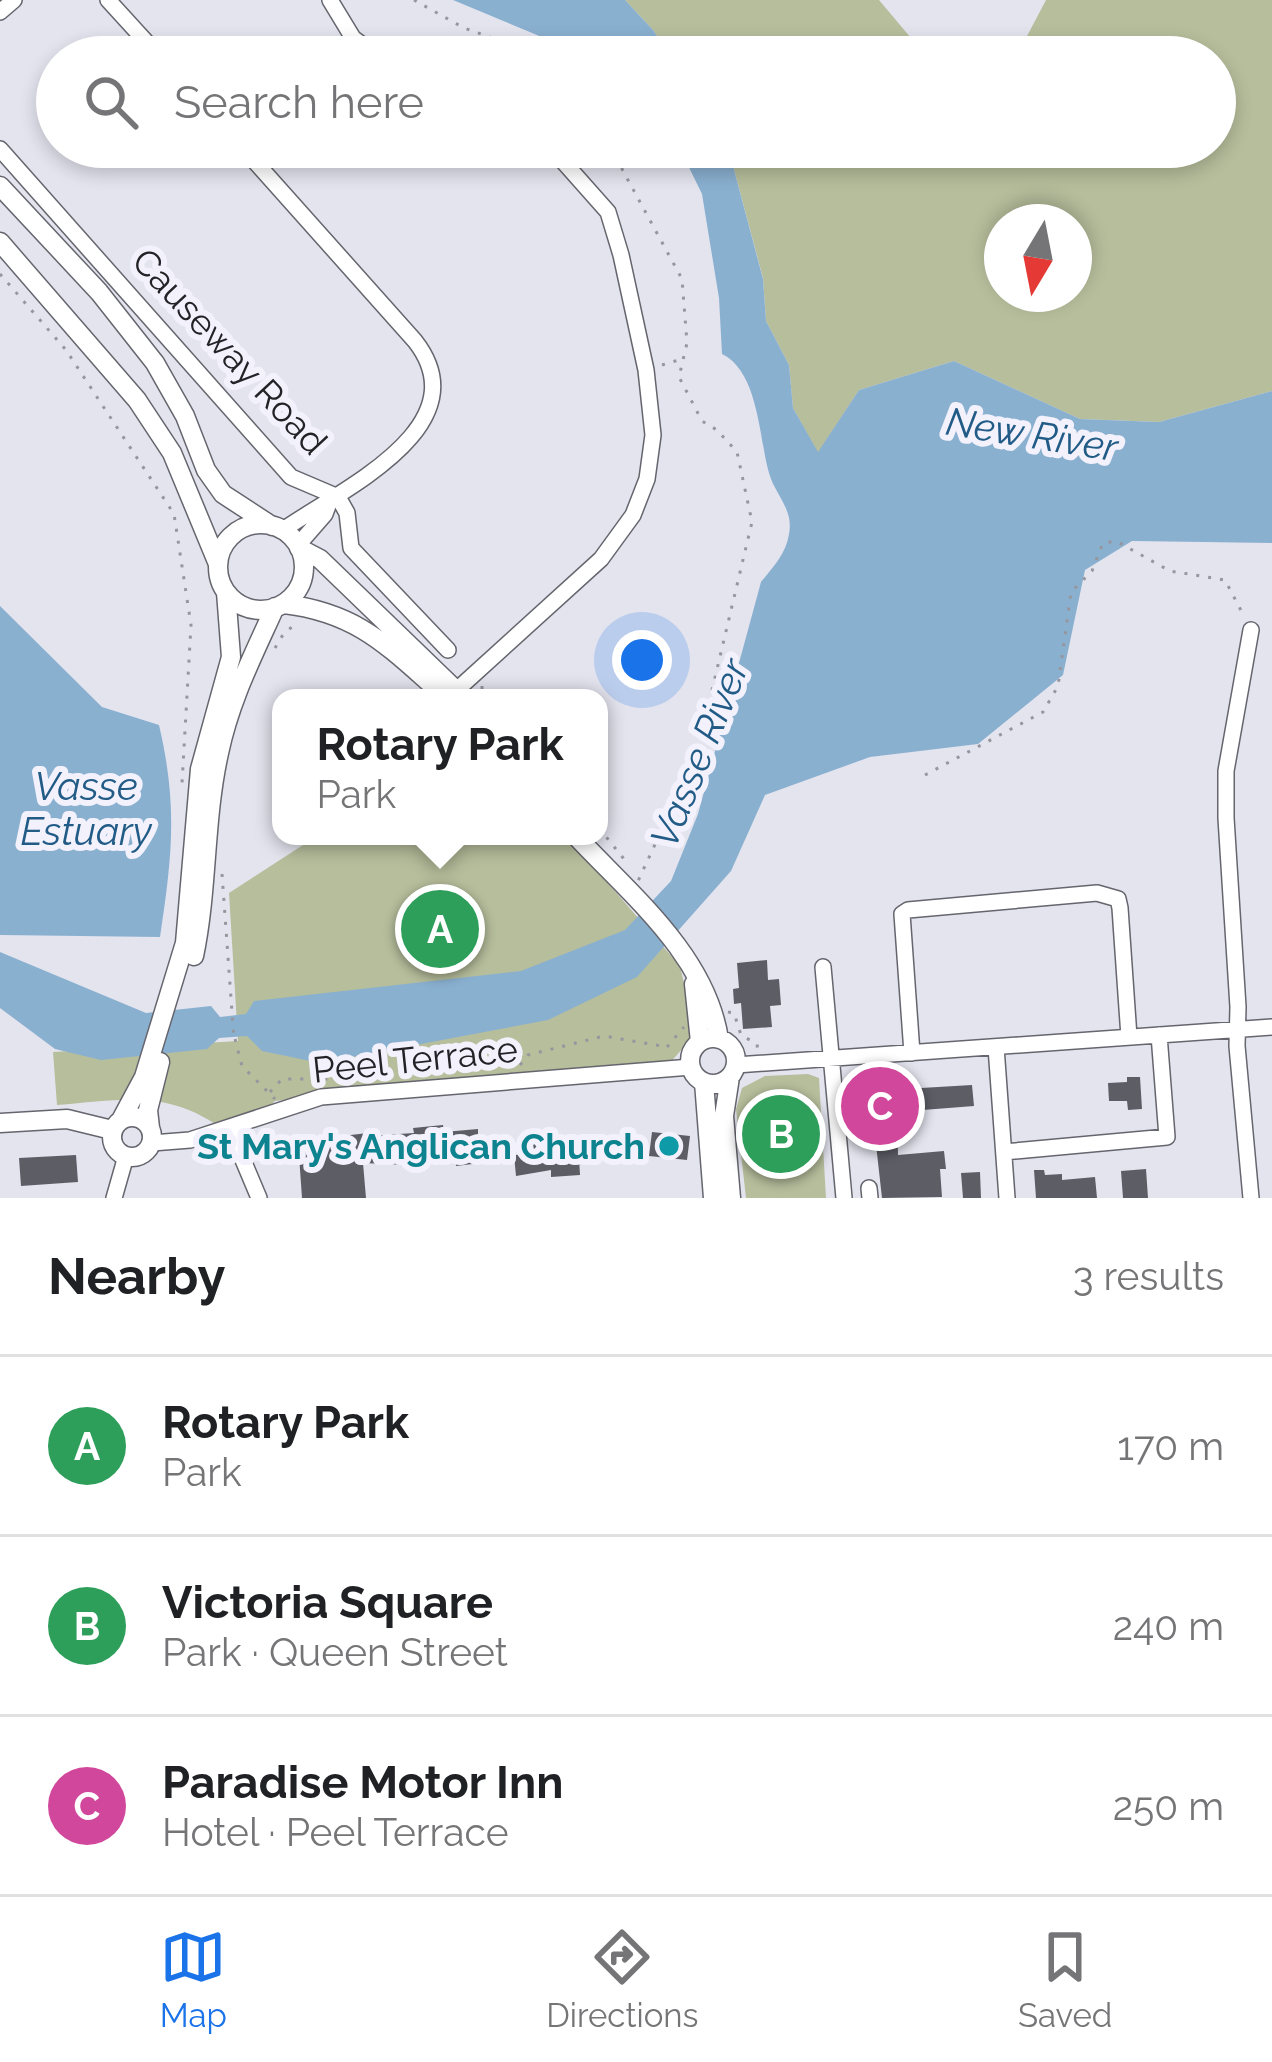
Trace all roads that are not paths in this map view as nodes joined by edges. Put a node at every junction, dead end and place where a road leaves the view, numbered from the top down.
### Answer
1 (14, 0) edge
2 (108, 0) edge
3 (330, 0) edge
4 (0, 12) edge
5 (141, 36) edge
6 (352, 36) edge
7 (0, 149) edge
8 (261, 168) edge
9 (569, 168) edge
10 (0, 186) edge
11 (0, 242) edge
12 (334, 500) junction
13 (277, 528) junction
14 (299, 547) junction
15 (218, 564) junction
16 (226, 592) junction
17 (279, 606) junction
18 (1251, 630) road end
19 (448, 650) dead end
20 (444, 689) edge
21 (447, 689) edge
22 (462, 689) edge
23 (586, 845) edge
24 (598, 845) edge
25 (635, 886) junction
26 (824, 967) dead end
27 (177, 989) junction
28 (1272, 1027) edge
29 (1238, 1029) junction
30 (1159, 1035) junction
31 (1129, 1037) junction
32 (710, 1040) junction
33 (996, 1047) junction
34 (912, 1053) junction
35 (832, 1059) junction
36 (153, 1069) junction
37 (733, 1071) junction
38 (698, 1075) junction
39 (0, 1123) edge
40 (117, 1124) junction
41 (230, 1129) junction
42 (151, 1135) junction
43 (1004, 1151) junction
44 (126, 1156) junction
45 (114, 1198) edge
46 (259, 1198) edge
47 (713, 1198) edge
48 (731, 1198) edge
49 (844, 1198) edge
50 (1007, 1198) edge
51 (1251, 1198) edge

1 - 4 street
2 - 5 street
3 - 6 street
7 - 12 street, Causeway Road
8 - 12 street
9 - 22 street
10 - 13 main road, Causeway Road
11 - 15 main road
12 - 13 street
12 - 14 street
12 - 19 street, Causeway Road
13 - 14 main road
13 - 15 main road
14 - 17 main road
14 - 21 main road
15 - 16 main road
16 - 17 main road
16 - 27 main road
17 - 20 main road
17 - 27 main road
18 - 29 street
23 - 25 main road
24 - 25 main road
25 - 32 main road
26 - 35 street
27 - 36 main road
28 - 29 street
29 - 30 street
29 - 51 street
30 - 31 street
30 - 43 street
31 - 33 street
31 - 34 street
32 - 37 main road
32 - 38 main road
33 - 34 street
33 - 43 street
34 - 35 street
35 - 37 street
35 - 49 street
36 - 40 main road
36 - 42 main road
37 - 38 main road
37 - 48 main road
38 - 41 street, Peel Terrace
38 - 47 main road
39 - 40 main road
40 - 42 main road
40 - 44 main road
41 - 42 street, Peel Terrace
41 - 46 street
42 - 44 main road
43 - 50 street
44 - 45 street

